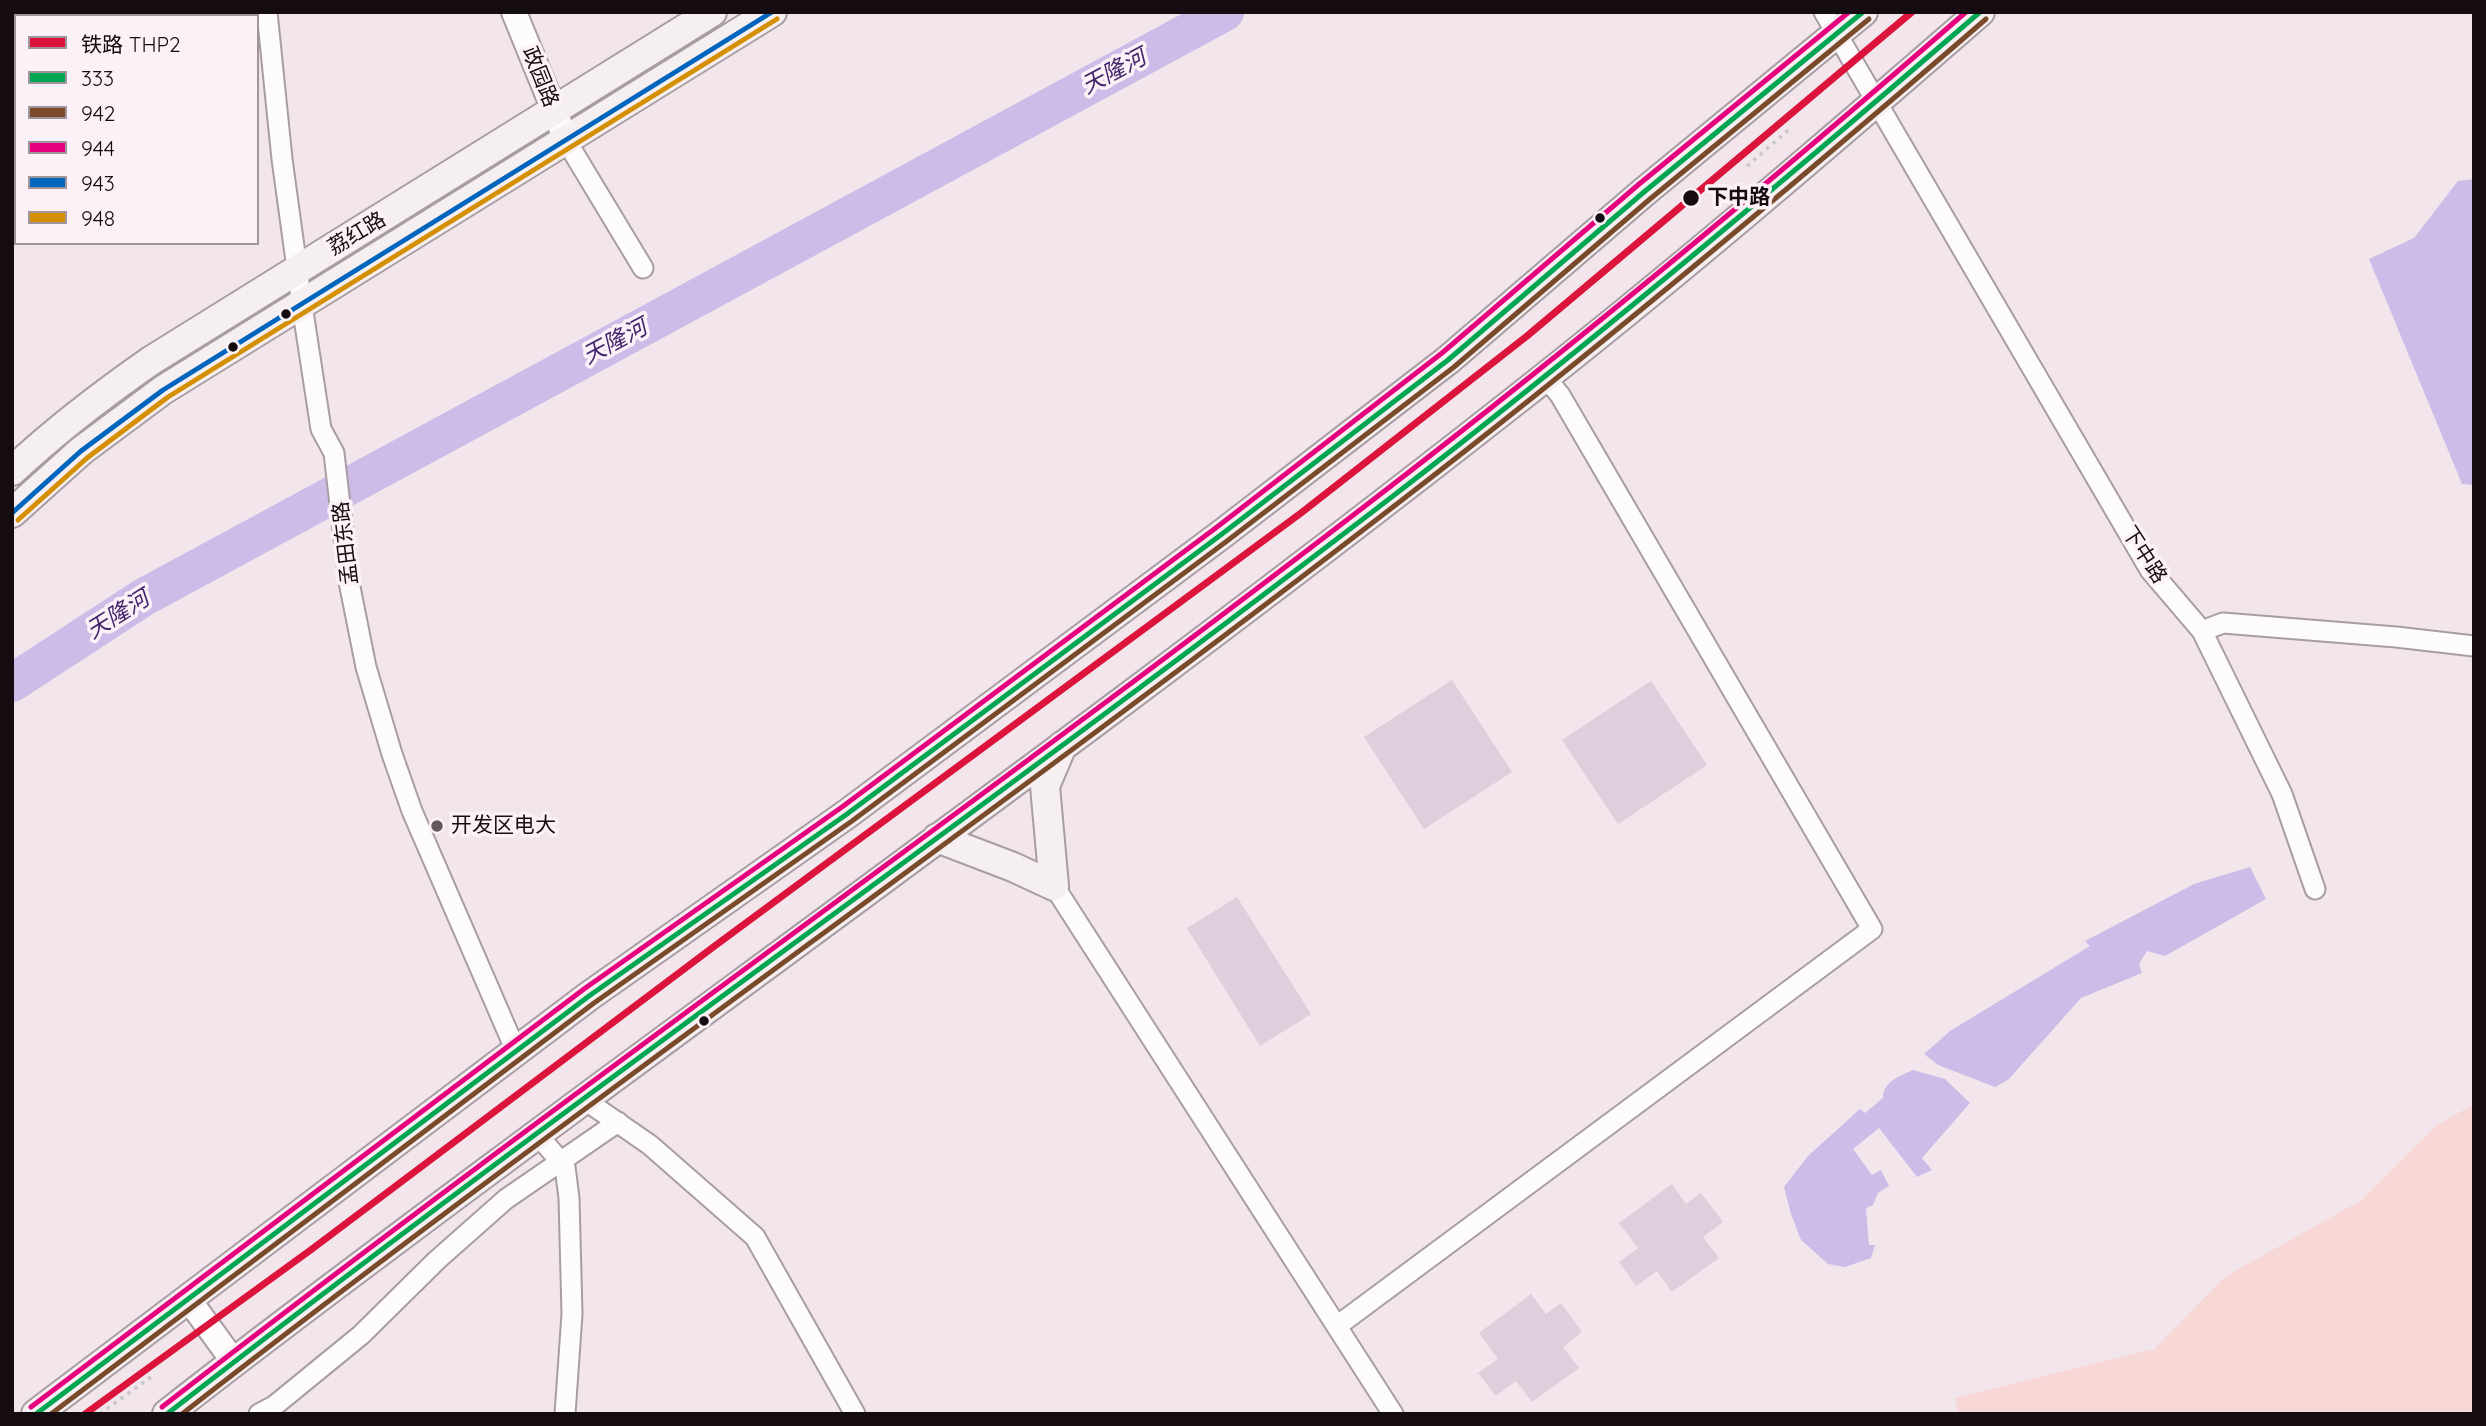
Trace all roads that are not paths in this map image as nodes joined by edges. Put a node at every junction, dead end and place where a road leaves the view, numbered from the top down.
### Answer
1 (267, 12) edge
2 (514, 12) edge
3 (712, 12) edge
4 (772, 12) edge
5 (1863, 12) edge
6 (1980, 12) edge
7 (1831, 23) edge
8 (1877, 102) junction
9 (553, 112) junction
10 (567, 142) junction
11 (643, 268) dead end
12 (299, 270) junction
13 (302, 305) junction
14 (1545, 377) junction
15 (20, 463) edge
16 (49, 478) junction
17 (12, 513) edge
18 (2202, 631) junction
19 (2474, 646) edge
20 (1062, 746) junction
21 (937, 838) junction
22 (1054, 886) junction
23 (2315, 888) dead end
24 (516, 1051) junction
25 (585, 1100) junction
26 (618, 1122) junction
27 (537, 1134) junction
28 (561, 1162) junction
29 (189, 1300) junction
30 (1337, 1326) junction
31 (234, 1362) junction
32 (36, 1414) edge
33 (167, 1414) edge
34 (259, 1414) edge
35 (565, 1414) edge
36 (855, 1414) edge
37 (1393, 1414) edge

1 - 12 street, 孟田东路
2 - 9 street, 政园路
3 - 9 main road, 荔红路
4 - 10 main road, 荔红路
5 - 7 main road
6 - 8 main road
7 - 8 street, 下中路
7 - 24 main road
8 - 14 main road
8 - 18 street, 下中路
9 - 10 street, 政园路
9 - 12 main road, 荔红路
10 - 11 street
10 - 13 main road, 荔红路
12 - 13 street, 孟田东路
12 - 15 main road, 荔红路
13 - 16 main road, 荔红路
13 - 24 street, 孟田东路
14 - 20 main road
14 - 30 street
15 - 16 street
16 - 17 main road, 荔红路
18 - 19 street
18 - 23 street, 下中路
20 - 21 main road
20 - 22 main road
21 - 22 main road
21 - 25 main road
22 - 30 street
24 - 29 main road
25 - 26 street
25 - 27 main road
26 - 28 street
26 - 36 street
27 - 28 street
27 - 31 main road
28 - 34 street
28 - 35 street
29 - 31 street
29 - 32 main road
30 - 37 street
31 - 33 main road

